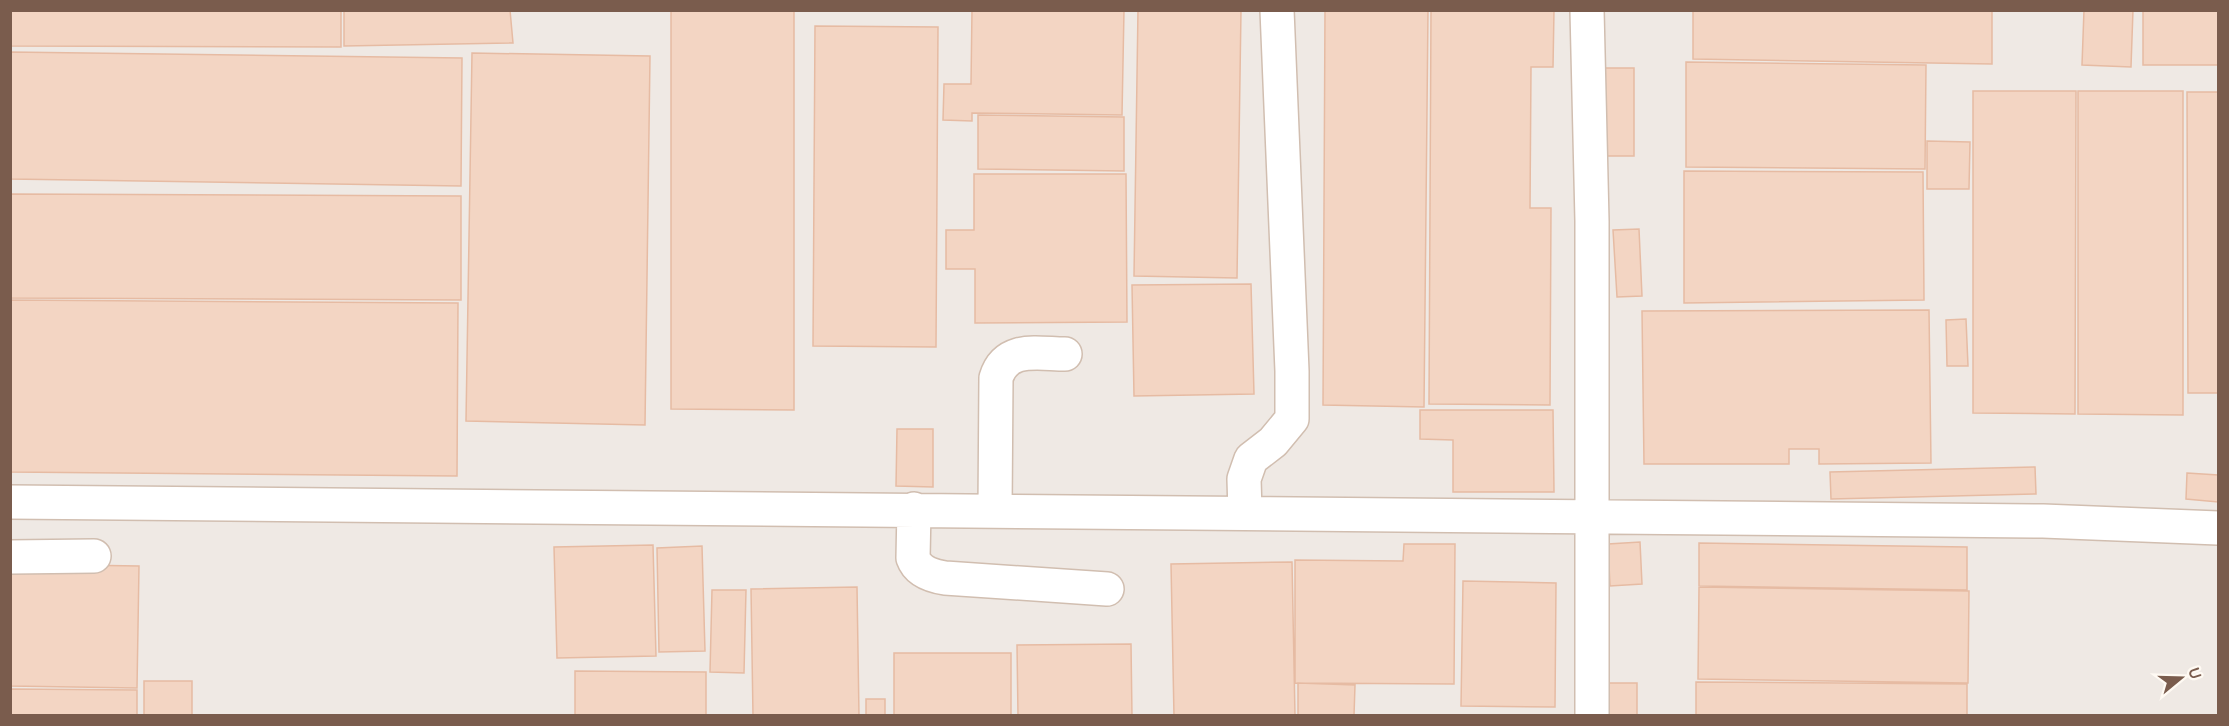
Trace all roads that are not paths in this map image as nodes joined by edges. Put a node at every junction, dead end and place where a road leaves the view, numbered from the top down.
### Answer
1 (1277, 10) edge
2 (1587, 10) edge
3 (1065, 354) dead end
4 (10, 502) edge
5 (914, 509) junction
6 (995, 510) junction
7 (1245, 512) junction
8 (1592, 516) junction
9 (2218, 528) edge
10 (94, 556) dead end
11 (10, 557) edge
12 (1107, 590) dead end
13 (1592, 716) edge

1 - 7 street
2 - 8 street
3 - 6 street
4 - 5 street
5 - 6 street
5 - 12 street
6 - 7 street
7 - 8 street
8 - 9 street
8 - 13 street
10 - 11 street

